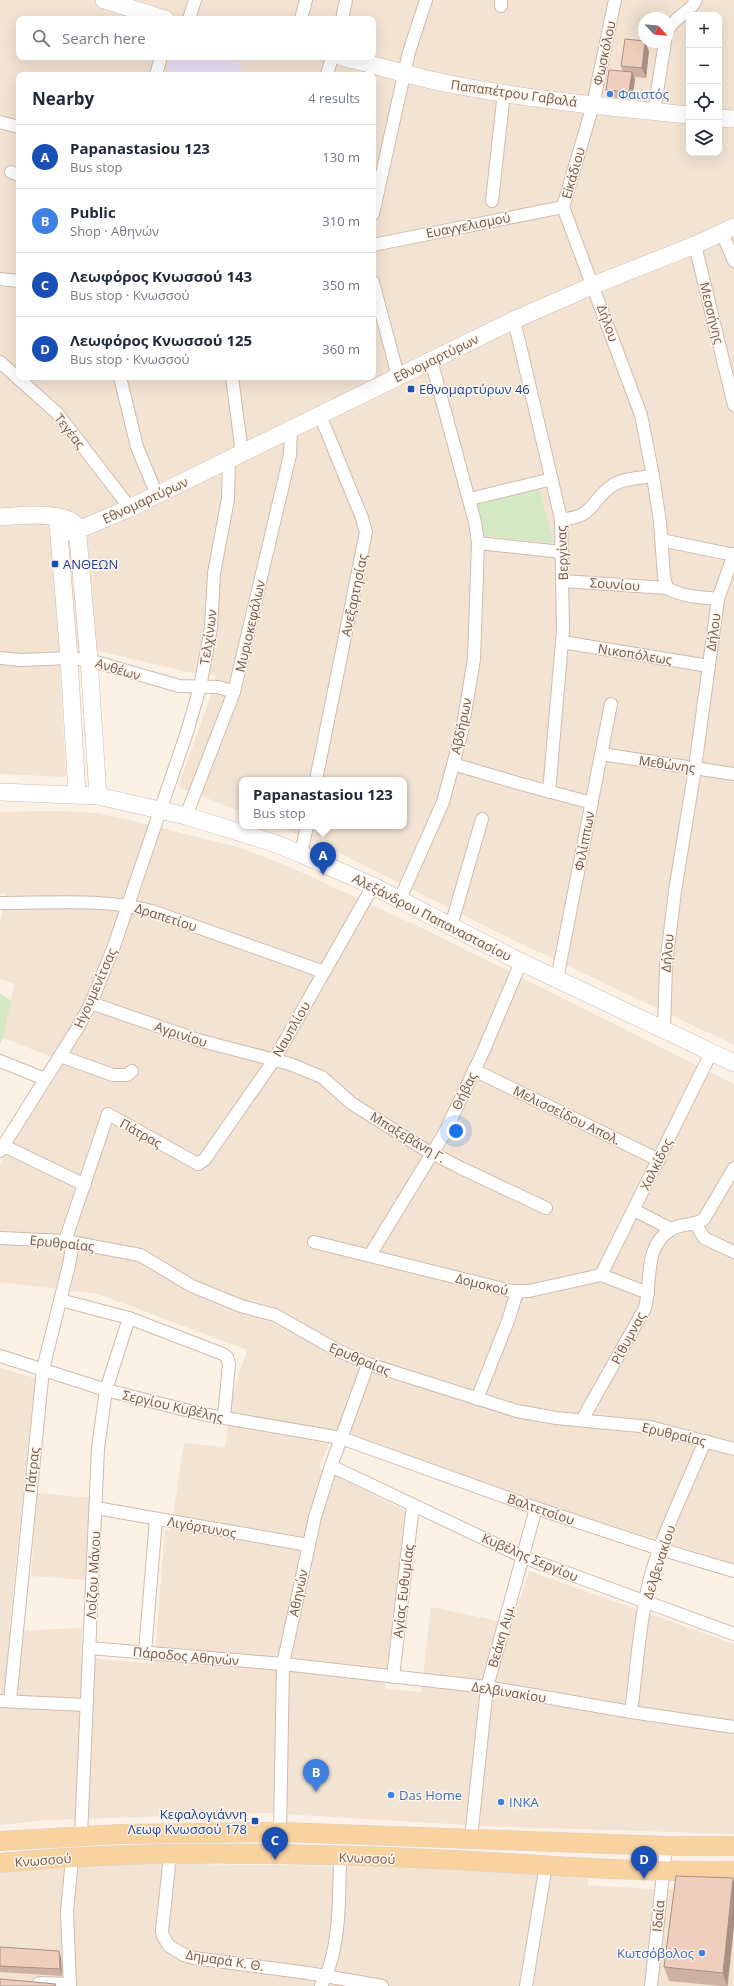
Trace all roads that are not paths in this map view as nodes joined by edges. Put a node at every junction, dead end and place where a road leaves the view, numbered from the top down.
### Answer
1 (104, 0) edge
2 (195, 0) edge
3 (306, 0) edge
4 (346, 0) edge
5 (426, 0) edge
6 (615, 0) edge
7 (696, 0) edge
8 (155, 16) edge
9 (190, 16) edge
10 (302, 16) edge
11 (343, 16) edge
12 (674, 21) edge
13 (664, 48) edge
14 (160, 60) edge
15 (331, 60) edge
16 (354, 60) edge
17 (157, 72) edge
18 (328, 72) edge
19 (404, 73) junction
20 (504, 92) junction
21 (593, 105) junction
22 (654, 111) junction
23 (686, 115) edge
24 (722, 118) edge
25 (734, 119) edge
26 (0, 122) edge
27 (16, 126) edge
28 (376, 200) edge
29 (492, 201) dead end
30 (563, 207) junction
31 (728, 230) edge
32 (376, 244) edge
33 (695, 245) junction
34 (734, 261) edge
35 (0, 279) edge
36 (16, 281) edge
37 (594, 285) junction
38 (376, 293) edge
39 (514, 320) junction
40 (432, 360) junction
41 (0, 362) edge
42 (730, 371) edge
43 (398, 376) junction
44 (16, 377) edge
45 (20, 380) edge
46 (121, 380) edge
47 (232, 380) edge
48 (734, 405) edge
49 (320, 415) junction
50 (292, 429) junction
51 (235, 456) junction
52 (653, 476) junction
53 (552, 479) junction
54 (157, 495) junction
55 (470, 500) junction
56 (130, 508) junction
57 (0, 517) edge
58 (58, 517) junction
59 (561, 519) junction
60 (78, 528) junction
61 (58, 534) junction
62 (661, 540) junction
63 (478, 543) junction
64 (562, 552) junction
65 (734, 554) edge
66 (563, 581) junction
67 (667, 588) junction
68 (718, 598) junction
69 (562, 642) junction
70 (0, 658) edge
71 (69, 658) junction
72 (89, 660) junction
73 (709, 666) junction
74 (200, 687) junction
75 (234, 692) junction
76 (611, 704) dead end
77 (601, 754) junction
78 (453, 764) junction
79 (695, 768) junction
80 (734, 774) edge
81 (317, 777) edge
82 (0, 792) edge
83 (549, 792) junction
84 (77, 794) junction
85 (98, 796) junction
86 (592, 802) junction
87 (160, 810) junction
88 (186, 816) junction
89 (482, 819) dead end
90 (306, 829) edge
91 (301, 854) junction
92 (373, 886) junction
93 (400, 899) junction
94 (0, 903) edge
95 (128, 905) junction
96 (451, 926) junction
97 (521, 962) junction
98 (324, 972) junction
99 (557, 979) junction
100 (91, 1003) junction
101 (664, 1029) junction
102 (711, 1053) junction
103 (60, 1056) junction
104 (274, 1060) junction
105 (0, 1061) edge
106 (734, 1063) edge
107 (474, 1070) junction
108 (132, 1071) dead end
109 (45, 1079) junction
110 (2, 1148) edge
111 (432, 1153) junction
112 (659, 1160) junction
113 (198, 1164) joint
114 (734, 1168) edge
115 (84, 1185) junction
116 (546, 1208) dead end
117 (634, 1210) junction
118 (695, 1223) junction
119 (671, 1229) junction
120 (0, 1238) edge
121 (69, 1241) junction
122 (314, 1242) dead end
123 (734, 1252) edge
124 (370, 1255) junction
125 (601, 1275) junction
126 (517, 1292) junction
127 (648, 1293) junction
128 (60, 1300) junction
129 (129, 1318) junction
130 (0, 1356) edge
131 (368, 1364) junction
132 (43, 1368) junction
133 (106, 1390) junction
134 (477, 1398) junction
135 (224, 1417) junction
136 (582, 1420) junction
137 (346, 1440) junction
138 (705, 1441) junction
139 (734, 1449) edge
140 (331, 1466) junction
141 (413, 1505) junction
142 (96, 1508) junction
143 (536, 1508) junction
144 (156, 1519) junction
145 (308, 1545) junction
146 (660, 1549) junction
147 (523, 1557) junction
148 (734, 1571) edge
149 (645, 1603) junction
150 (734, 1634) edge
151 (89, 1648) junction
152 (145, 1652) junction
153 (283, 1664) junction
154 (393, 1677) junction
155 (487, 1687) junction
156 (5, 1701) edge
157 (85, 1705) junction
158 (632, 1712) junction
159 (734, 1727) edge
160 (280, 1832) junction
161 (81, 1835) junction
162 (471, 1838) junction
163 (0, 1841) edge
164 (666, 1846) junction
165 (734, 1846) edge
166 (170, 1856) junction
167 (340, 1857) junction
168 (72, 1859) junction
169 (0, 1863) edge
170 (546, 1865) junction
171 (663, 1871) junction
172 (734, 1871) edge
173 (324, 1981) edge
174 (28, 1982) edge
175 (70, 1985) edge
176 (382, 1986) edge
177 (526, 1986) edge
178 (651, 1986) edge

1 - 8 street
2 - 9 street
3 - 10 street
4 - 11 street
5 - 19 street
6 - 21 street, Φωσκόλου
7 - 12 street
13 - 22 street
14 - 17 street
15 - 18 street
16 - 19 street, Παπαπέτρου Γαβαλά
19 - 20 street, Παπαπέτρου Γαβαλά
19 - 28 street
20 - 21 street, Παπαπέτρου Γαβαλά
20 - 29 street
21 - 22 street, Παπαπέτρου Γαβαλά
21 - 30 street, Εἰκάδιου
22 - 23 street, Παπαπέτρου Γαβαλά
24 - 25 street
26 - 27 street
30 - 32 street, Ευαγγελισμού
30 - 37 street, Εἰκάδιου
31 - 33 street, Εθνομαρτύρων
31 - 34 street
33 - 37 street, Εθνομαρτύρων
33 - 42 street, Μεσσήνης
35 - 36 street
37 - 39 street, Εθνομαρτύρων
37 - 52 street, Δήλου
38 - 43 street
39 - 40 street, Εθνομαρτύρων
39 - 53 street, Βεργίνας
40 - 43 street, Εθνομαρτύρων
40 - 55 street
41 - 44 street, Τεγέας
42 - 48 street, Μεσσήνης
43 - 49 street, Εθνομαρτύρων
45 - 56 street, Τεγέας
46 - 54 street
47 - 51 street, Τελχίνων
49 - 50 street, Εθνομαρτύρων
49 - 81 street, Ανεξαρτησίας
50 - 51 street, Εθνομαρτύρων
50 - 75 street, Μυριοκεφάλων
51 - 54 street, Εθνομαρτύρων
51 - 74 street, Τελχίνων
52 - 59 street
52 - 62 street, Δήλου
53 - 55 street
53 - 59 street, Βεργίνας
54 - 56 street, Εθνομαρτύρων
55 - 63 street, Αβδήρων
56 - 60 street, Εθνομαρτύρων
57 - 58 street
58 - 60 street
58 - 61 street
59 - 64 street, Βεργίνας
60 - 61 street, Εθνομαρτύρων
60 - 72 street
61 - 71 street
62 - 65 street
62 - 67 street, Δήλου
63 - 64 street
63 - 78 street, Αβδήρων
64 - 66 street, Βεργίνας
65 - 68 street
66 - 67 street, Σουνίου
66 - 69 street, Βεργίνας
67 - 68 street, Δήλου
68 - 73 street, Δήλου
69 - 73 street, Νικοπόλεως
69 - 83 street, Βεργίνας
70 - 71 street, Ανθέων
71 - 72 street, Ανθέων
71 - 84 street
72 - 74 street, Ανθέων
72 - 85 street
73 - 79 street, Δήλου
74 - 75 street, Ανθέων
74 - 87 street, Τελχίνων
75 - 88 street, Μυριοκεφάλων
76 - 77 street, Φιλίππων
77 - 79 street, Μεθώνης
77 - 86 street, Φιλίππων
78 - 83 street
78 - 93 street, Αβδήρων
79 - 80 street, Μεθώνης
79 - 101 street, Δήλου
82 - 84 street, Αλεξάνδρου Παπαναστασίου
83 - 86 street
84 - 85 street, Αλεξάνδρου Παπαναστασίου
85 - 87 street, Αλεξάνδρου Παπαναστασίου
86 - 99 street, Φιλίππων
87 - 88 street, Αλεξάνδρου Παπαναστασίου
87 - 95 street, Ηγουμενίτσας
88 - 91 street, Αλεξάνδρου Παπαναστασίου
89 - 96 street
90 - 91 street
91 - 92 street, Αλεξάνδρου Παπαναστασίου
92 - 93 street, Αλεξάνδρου Παπαναστασίου
92 - 98 street, Ναυπλίου
93 - 96 street, Αλεξάνδρου Παπαναστασίου
94 - 95 street, Δραπετίου
95 - 98 street, Δραπετίου
95 - 100 street, Ηγουμενίτσας
96 - 97 street, Αλεξάνδρου Παπαναστασίου
97 - 99 street, Αλεξάνδρου Παπαναστασίου
97 - 107 street, Θήβας
98 - 104 street, Ναυπλίου
99 - 101 street, Αλεξάνδρου Παπαναστασίου
100 - 103 street, Ηγουμενίτσας
100 - 104 street, Αγρινίου
101 - 102 street, Αλεξάνδρου Παπαναστασίου
102 - 106 street, Αλεξάνδρου Παπαναστασίου
102 - 112 street, Χαλκίδος
103 - 108 street
103 - 109 street, Ηγουμενίτσας
104 - 111 street, Μπαξεβάνη Γ.
104 - 113 street, Ναυπλίου
105 - 109 street
107 - 111 street, Θήβας
107 - 112 street, Μελισσείδου Απολ.
109 - 110 street, Ηγουμενίτσας
110 - 115 street
111 - 116 street, Μπαξεβάνη Γ.
111 - 124 street, Θήβας
112 - 117 street, Χαλκίδος
113 - 115 street, Πάτρας
114 - 118 street
115 - 121 street, Πάτρας
117 - 119 street
117 - 125 street, Χαλκίδος
118 - 119 street
118 - 123 street
119 - 127 street, Ρίθυμνας
120 - 121 street, Ερυθραίας
121 - 128 street, Πάτρας
121 - 131 street, Ερυθραίας
122 - 124 street, Δομοκού
124 - 126 street, Δομοκού
125 - 126 street, Δομοκού
125 - 127 street
126 - 134 street
127 - 136 street, Ρίθυμνας
128 - 129 street
128 - 132 street, Πάτρας
129 - 133 street, Λοίζου Μάνου
129 - 135 street
130 - 132 street, Σεργίου Κυβέλης
131 - 134 street, Ερυθραίας
131 - 137 street, Αθηνών
132 - 133 street, Σεργίου Κυβέλης
132 - 156 street, Πάτρας
133 - 135 street, Σεργίου Κυβέλης
133 - 142 street, Λοίζου Μάνου
134 - 136 street, Ερυθραίας
135 - 137 street, Σεργίου Κυβέλης
136 - 138 street, Ερυθραίας
137 - 140 street, Αθηνών
137 - 143 street, Βαλτετσίου
138 - 139 street, Ερυθραίας
138 - 146 street, Δελβενακίου
140 - 141 street, Κυβέλης Σεργίου
140 - 145 street, Αθηνών
141 - 147 street, Κυβέλης Σεργίου
141 - 154 street, Αγίας Ευθυμίας
142 - 144 street, Λιγόρτυνος
142 - 151 street, Λοίζου Μάνου
143 - 146 street, Βαλτετσίου
143 - 147 street, Βεάκη Αιμ.
144 - 145 street, Λιγόρτυνος
144 - 152 street
145 - 153 street, Αθηνών
146 - 148 street, Βαλτετσίου
146 - 149 street, Δελβενακίου
147 - 149 street, Κυβέλης Σεργίου
147 - 155 street, Βεάκη Αιμ.
149 - 150 street, Κυβέλης Σεργίου
149 - 158 street, Δελβενακίου
151 - 152 street, Πάροδος Αθηνών
151 - 157 street, Λοίζου Μάνου
152 - 153 street, Πάροδος Αθηνών
153 - 154 street, Δελβινακίου
153 - 160 street, Αθηνών
154 - 155 street, Δελβινακίου
155 - 158 street, Δελβινακίου
155 - 162 street, Βεάκη Αιμ.
156 - 157 street
157 - 161 street, Λοίζου Μάνου
158 - 159 street, Δελβινακίου
160 - 161 main road, Κνωσσού
160 - 162 main road, Κνωσσού
161 - 163 main road, Κνωσσού
162 - 164 main road, Κνωσσού
164 - 165 main road, Κνωσσού
164 - 171 street, Ιδαία
166 - 167 main road, Κνωσσού
166 - 168 main road, Κνωσσού
166 - 173 street, Δημαρά Κ. Θ.
167 - 170 main road, Κνωσσού
167 - 173 street
168 - 169 main road, Κνωσσού
168 - 175 street
170 - 171 main road, Κνωσσού
170 - 177 street
171 - 172 main road, Κνωσσού
171 - 178 street, Ιδαία
173 - 176 street, Δημαρά Κ. Θ.
174 - 175 street

